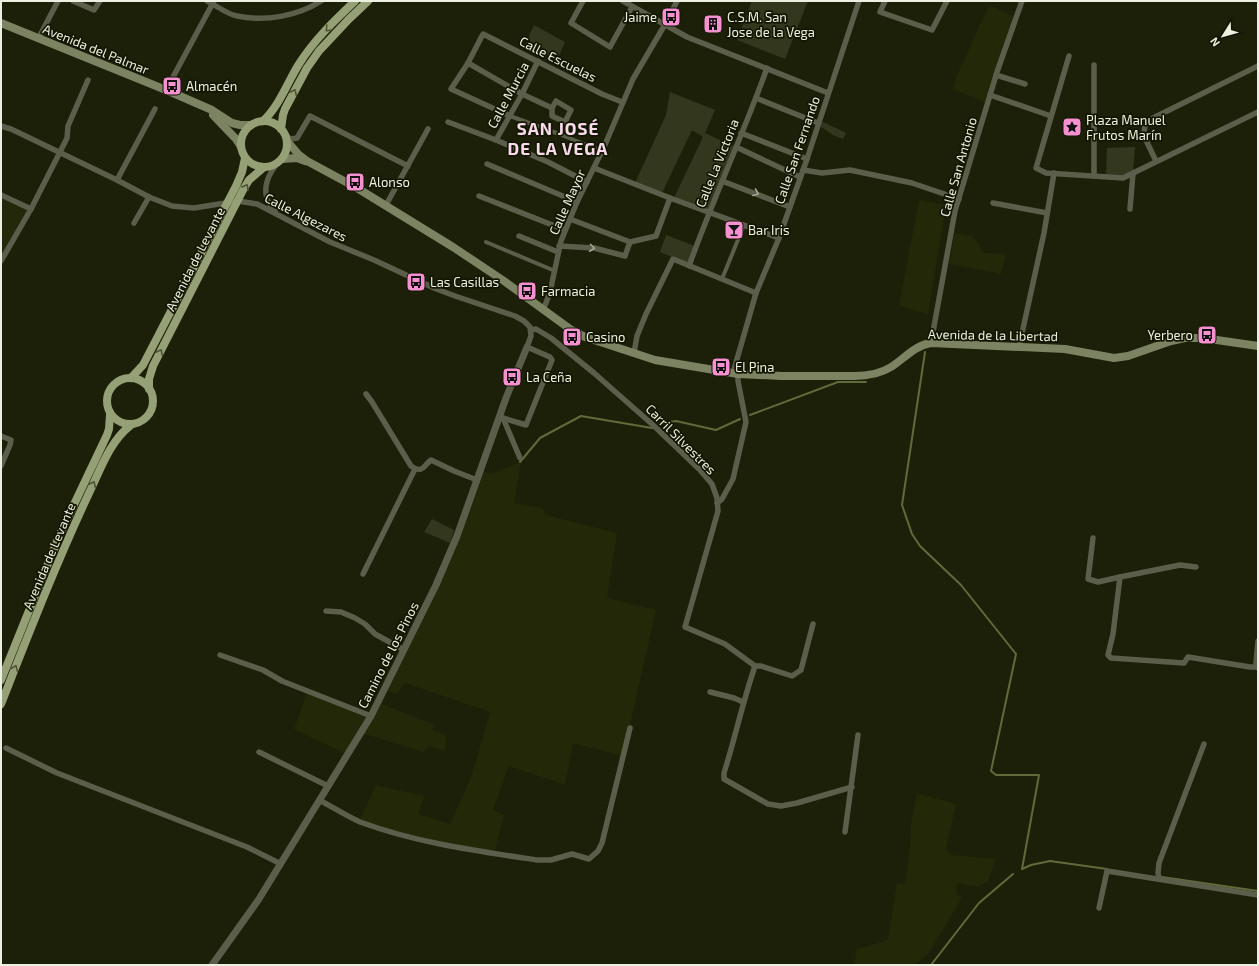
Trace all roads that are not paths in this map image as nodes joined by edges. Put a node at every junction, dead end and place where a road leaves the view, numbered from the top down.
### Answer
1 (58, 1) edge
2 (73, 1) edge
3 (100, 1) edge
4 (320, 1) edge
5 (355, 1) edge
6 (368, 1) edge
7 (583, 1) edge
8 (623, 1) edge
9 (677, 1) edge
10 (859, 1) edge
11 (884, 1) edge
12 (947, 1) edge
13 (1022, 1) edge
14 (211, 2) edge
15 (632, 7) junction
16 (1, 23) edge
17 (664, 26) junction
18 (38, 39) junction
19 (1070, 56) dead end
20 (538, 61) junction
21 (468, 64) junction
22 (1094, 65) dead end
23 (1258, 66) edge
24 (767, 68) junction
25 (996, 75) junction
26 (88, 80) dead end
27 (1025, 84) dead end
28 (166, 90) junction
29 (828, 92) junction
30 (522, 94) junction
31 (990, 95) junction
32 (756, 98) junction
33 (622, 102) junction
34 (204, 107) junction
35 (552, 108) dead end
36 (155, 109) dead end
37 (1258, 112) edge
38 (510, 116) junction
39 (1051, 116) junction
40 (263, 121) junction
41 (448, 122) dead end
42 (818, 123) junction
43 (251, 125) junction
44 (1, 126) edge
45 (281, 129) junction
46 (428, 129) dead end
47 (741, 133) junction
48 (287, 139) junction
49 (496, 140) junction
50 (241, 146) junction
51 (736, 147) junction
52 (60, 152) junction
53 (602, 152) junction
54 (245, 158) junction
55 (807, 159) junction
56 (280, 161) junction
57 (307, 161) junction
58 (1156, 161) junction
59 (487, 164) dead end
60 (408, 166) junction
61 (263, 168) junction
62 (594, 168) junction
63 (803, 170) junction
64 (1054, 173) junction
65 (1133, 173) junction
66 (1094, 176) junction
67 (800, 177) junction
68 (117, 180) junction
69 (722, 181) junction
70 (586, 182) junction
71 (1, 195) edge
72 (479, 196) dead end
73 (149, 197) junction
74 (670, 198) junction
75 (959, 199) junction
76 (228, 201) junction
77 (238, 201) junction
78 (577, 202) junction
79 (993, 203) dead end
80 (386, 205) junction
81 (790, 207) junction
82 (31, 209) junction
83 (1130, 209) dead end
84 (709, 213) junction
85 (1047, 213) junction
86 (280, 215) junction
87 (570, 219) junction
88 (134, 223) dead end
89 (744, 225) junction
90 (565, 230) junction
91 (519, 236) dead end
92 (779, 238) junction
93 (486, 242) dead end
94 (630, 242) junction
95 (559, 249) junction
96 (1, 261) edge
97 (689, 266) junction
98 (555, 271) junction
99 (722, 279) junction
100 (756, 293) junction
101 (543, 310) junction
102 (531, 330) junction
103 (931, 343) junction
104 (1258, 346) edge
105 (527, 347) junction
106 (1019, 347) junction
107 (634, 354) junction
108 (735, 373) junction
109 (131, 378) junction
110 (149, 389) junction
111 (366, 394) dead end
112 (110, 415) junction
113 (501, 418) junction
114 (131, 425) junction
115 (1, 436) edge
116 (520, 458) dead end
117 (1, 466) edge
118 (415, 469) junction
119 (477, 480) junction
120 (717, 503) junction
121 (1093, 538) dead end
122 (1196, 567) dead end
123 (363, 574) dead end
124 (1120, 577) junction
125 (326, 611) dead end
126 (813, 624) dead end
127 (1258, 641) edge
128 (404, 650) junction
129 (220, 654) dead end
130 (755, 666) junction
131 (1258, 667) edge
132 (1, 680) edge
133 (710, 692) dead end
134 (743, 702) junction
135 (1, 704) edge
136 (371, 716) junction
137 (630, 728) dead end
138 (858, 735) dead end
139 (1204, 744) dead end
140 (6, 748) dead end
141 (259, 752) dead end
142 (328, 786) junction
143 (852, 787) junction
144 (319, 800) junction
145 (845, 832) dead end
146 (281, 864) junction
147 (1159, 878) junction
148 (1258, 894) edge
149 (1099, 908) dead end
150 (212, 965) edge

1 - 18 street
2 - 3 street
4 - 14 street
5 -> 40 main road
45 -> 6 main road
7 - 15 street
8 - 15 street
9 - 17 street, Calle Mayor
10 - 29 street, Calle San Fernando
11 - 12 street
13 - 25 street, Calle San Antonio
14 - 28 street
15 - 17 street
16 - 18 main road, Avenida del Palmar
17 - 24 street
17 - 33 street, Calle Mayor
18 - 28 main road, Avenida del Palmar
19 - 39 street
20 - 21 street, Calle Escuelas
20 - 30 street, Calle Murcia
20 - 33 street, Calle Escuelas
21 - 30 street
21 - 38 street
22 - 66 street
23 - 58 street
24 - 29 street
24 - 32 street, Calle La Victoria
25 - 27 street
25 - 31 street, Calle San Antonio
26 - 52 street
28 - 34 main road, Avenida del Palmar
29 - 42 street, Calle San Fernando
30 - 35 street
30 - 38 street, Calle Murcia
31 - 39 street
31 - 75 street, Calle San Antonio
32 - 42 street
32 - 47 street, Calle La Victoria
33 - 53 street, Calle Mayor
34 - 43 main road, Avenida del Palmar
34 - 50 main road, Avenida del Palmar
36 - 68 street
37 - 58 street
38 - 49 street, Calle Murcia
38 - 53 street
39 - 64 street
40 - 43 main road
40 - 45 main road
41 - 49 street
42 - 55 street, Calle San Fernando
43 - 50 main road
44 - 52 street, Calle Algezares
45 - 48 main road
46 - 60 street
47 - 51 street, Calle La Victoria
47 - 55 street
48 - 56 main road
48 - 57 main road, Avenida de la Libertad
48 - 60 street
49 - 70 street
50 - 54 main road
51 - 67 street
51 - 69 street, Calle La Victoria
52 - 68 street, Calle Algezares
52 - 82 street
53 - 62 street, Calle Mayor
54 - 61 main road
54 - 76 main road, Avenida de Levante
55 - 63 street, Calle San Fernando
56 - 57 main road, Avenida de la Libertad
56 - 61 main road
56 - 86 street
57 - 80 main road, Avenida de la Libertad
58 - 65 street
59 - 78 street
60 - 80 street
77 -> 61 main road, Avenida de Levante
62 - 70 street, Calle Mayor
62 - 74 street
63 - 67 street, Calle San Fernando
63 - 75 street
64 - 66 street
64 - 85 street
65 - 66 street
65 - 83 street
67 - 81 street, Calle San Fernando
68 - 73 street, Calle Algezares
69 -> 81 street
69 - 84 street, Calle La Victoria
70 - 78 street, Calle Mayor
71 - 82 street
72 - 90 street
73 - 76 street, Calle Algezares
73 - 88 street
74 - 84 street
74 - 94 street
75 - 103 street, Calle San Antonio
76 - 77 street, Calle Algezares
76 - 109 main road, Avenida de Levante
77 - 86 street, Calle Algezares
110 -> 77 main road, Avenida de Levante
78 - 87 street, Calle Mayor
79 - 85 street
80 - 101 main road, Avenida de la Libertad
81 - 92 street, Calle San Fernando
82 - 96 street
84 - 89 street
84 - 97 street, Calle La Victoria
85 - 106 street
86 - 102 street, Calle Algezares
87 - 90 street, Calle Mayor
87 - 94 street
89 - 92 street
89 - 99 street
90 - 95 street, Calle Mayor
91 - 95 street
92 - 100 street, Calle San Fernando
93 - 98 street
95 -> 94 street
95 - 98 street, Calle Mayor
97 - 99 street
97 - 107 street
98 - 101 street, Calle Mayor
99 - 100 street
100 - 108 street, Calle San Fernando
101 - 107 main road, Avenida de la Libertad
102 - 105 street, Camino de los Pinos
102 - 120 street, Carril Silvestres
103 - 106 main road, Avenida de la Libertad
103 - 108 main road, Avenida de la Libertad
104 - 106 main road, Avenida de la Libertad
105 - 113 street, Camino de los Pinos
105 - 113 street
107 - 108 main road, Avenida de la Libertad
108 - 120 street
109 - 110 main road
109 - 112 main road
110 - 114 main road
111 - 118 street
112 - 114 main road
112 - 132 main road, Avenida de Levante
113 - 116 street
113 - 119 street, Camino de los Pinos
135 -> 114 main road, Avenida de Levante
115 - 117 street
118 - 119 street
118 - 123 street
119 - 128 street, Camino de los Pinos
120 - 130 street, Carril Silvestres
121 - 124 street
122 - 124 street
124 - 131 street
125 - 128 street
126 - 130 street
127 - 131 street
128 - 136 street, Camino de los Pinos
129 - 136 street
130 - 134 street
133 - 134 street
134 - 143 street
136 - 142 street, Camino de los Pinos
137 - 144 street
138 - 143 street
139 - 147 street
140 - 146 street
141 - 142 street
142 - 144 street, Camino de los Pinos
143 - 145 street
144 - 146 street, Camino de los Pinos
146 - 150 street, Camino de los Pinos
147 - 148 street
147 - 149 street

